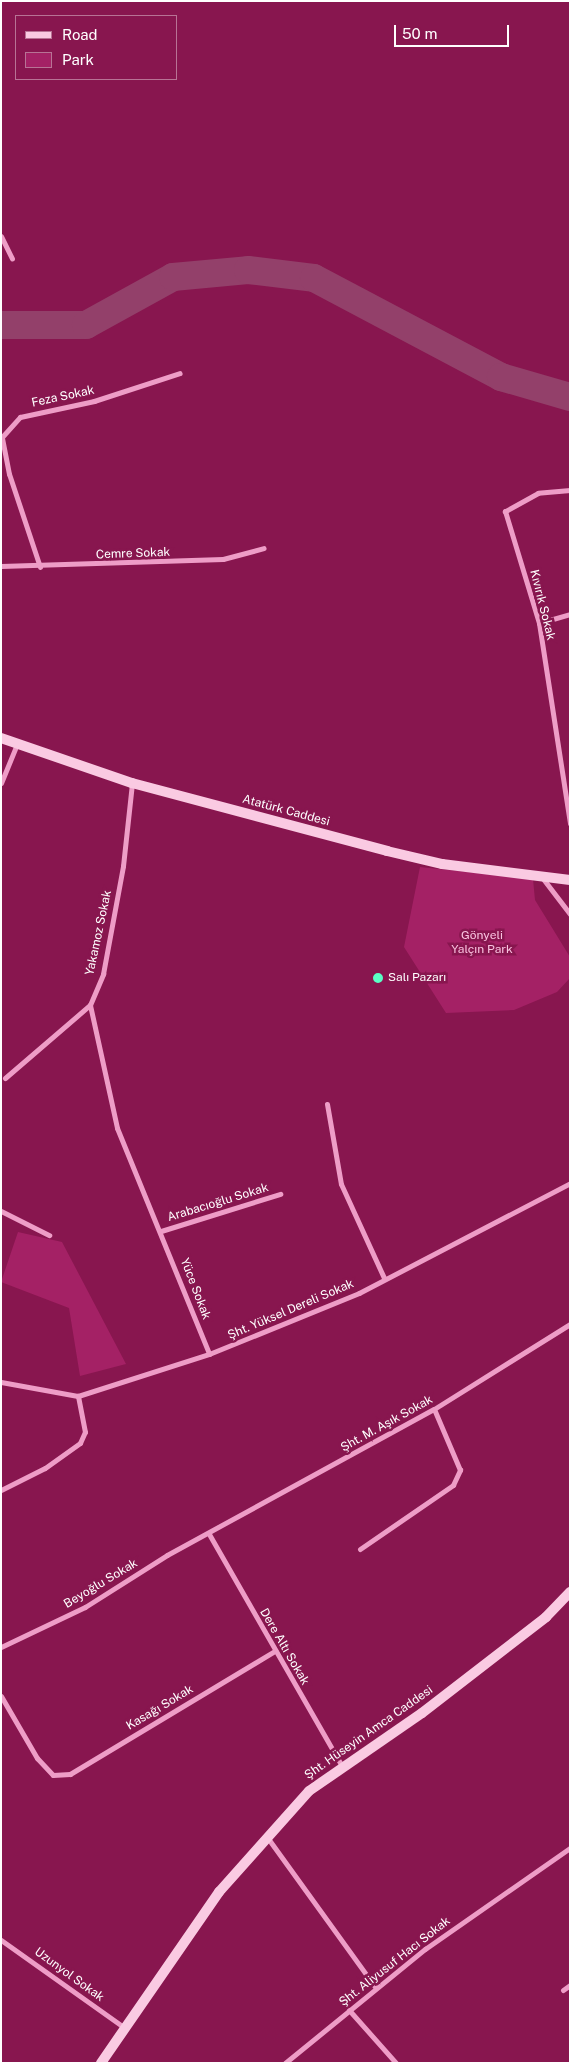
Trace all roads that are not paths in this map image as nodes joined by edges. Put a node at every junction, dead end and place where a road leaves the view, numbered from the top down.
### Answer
1 (1, 236) edge
2 (12, 259) dead end
3 (180, 373) dead end
4 (570, 490) edge
5 (264, 548) dead end
6 (1, 566) edge
7 (40, 567) junction
8 (570, 614) edge
9 (539, 623) junction
10 (1, 738) edge
11 (17, 744) junction
12 (1, 783) edge
13 (132, 783) junction
14 (570, 824) edge
15 (544, 880) junction
16 (570, 880) edge
17 (570, 914) edge
18 (90, 1005) junction
19 (5, 1078) dead end
20 (327, 1104) dead end
21 (570, 1183) edge
22 (280, 1194) dead end
23 (1, 1211) edge
24 (161, 1231) junction
25 (49, 1235) dead end
26 (384, 1278) junction
27 (570, 1324) edge
28 (209, 1354) junction
29 (1, 1382) edge
30 (78, 1396) junction
31 (434, 1410) junction
32 (1, 1490) edge
33 (209, 1534) junction
34 (360, 1549) dead end
35 (570, 1592) edge
36 (1, 1647) edge
37 (276, 1651) junction
38 (1, 1696) edge
39 (343, 1769) junction
40 (266, 1835) junction
41 (570, 1848) edge
42 (1, 1940) edge
43 (570, 1985) edge
44 (376, 1988) junction
45 (563, 1990) dead end
46 (350, 2010) junction
47 (125, 2028) junction
48 (101, 2063) edge
49 (285, 2063) edge
50 (396, 2063) edge

1 - 2 street
3 - 7 street, Feza Sokak
4 - 9 street, Kıvırık Sokak
5 - 7 street, Cemre Sokak
6 - 7 street, Cemre Sokak
8 - 9 street
9 - 14 street, Kıvırık Sokak
10 - 11 street, Atatürk Caddesi
11 - 12 street
11 - 13 street, Atatürk Caddesi
13 - 15 street, Atatürk Caddesi
13 - 18 street, Yakamoz Sokak
15 - 16 street, Atatürk Caddesi
15 - 17 street
18 - 19 street, Yakamoz Sokak
18 - 24 street, Yüce Sokak
20 - 26 street
21 - 26 street, Şht. Yüksel Dereli Sokak
22 - 24 street, Arabacıoğlu Sokak
23 - 25 street
24 - 28 street, Yüce Sokak
26 - 28 street, Şht. Yüksel Dereli Sokak
27 - 31 street, Şht. M. Aşık Sokak
28 - 30 street, Şht. Yüksel Dereli Sokak
29 - 30 street, Şht. Yüksel Dereli Sokak
30 - 32 street
31 - 33 street, Şht. M. Aşık Sokak
31 - 34 street
33 - 36 street, Beyoğlu Sokak
33 - 37 street, Dere Altı Sokak
35 - 39 street, Şht. Hüseyin Amca Caddesi
37 - 38 street, Kasağı Sokak
37 - 39 street, Dere Altı Sokak
39 - 40 street, Şht. Hüseyin Amca Caddesi
40 - 44 street
40 - 47 street, Şht. Hüseyin Amca Caddesi
41 - 44 street, Şht. Aliyusuf Hacı Sokak
42 - 47 street, Uzunyol Sokak
43 - 45 street
44 - 46 street, Şht. Aliyusuf Hacı Sokak
46 - 49 street, Şht. Aliyusuf Hacı Sokak
46 - 50 street
47 - 48 street, Şht. Hüseyin Amca Caddesi

